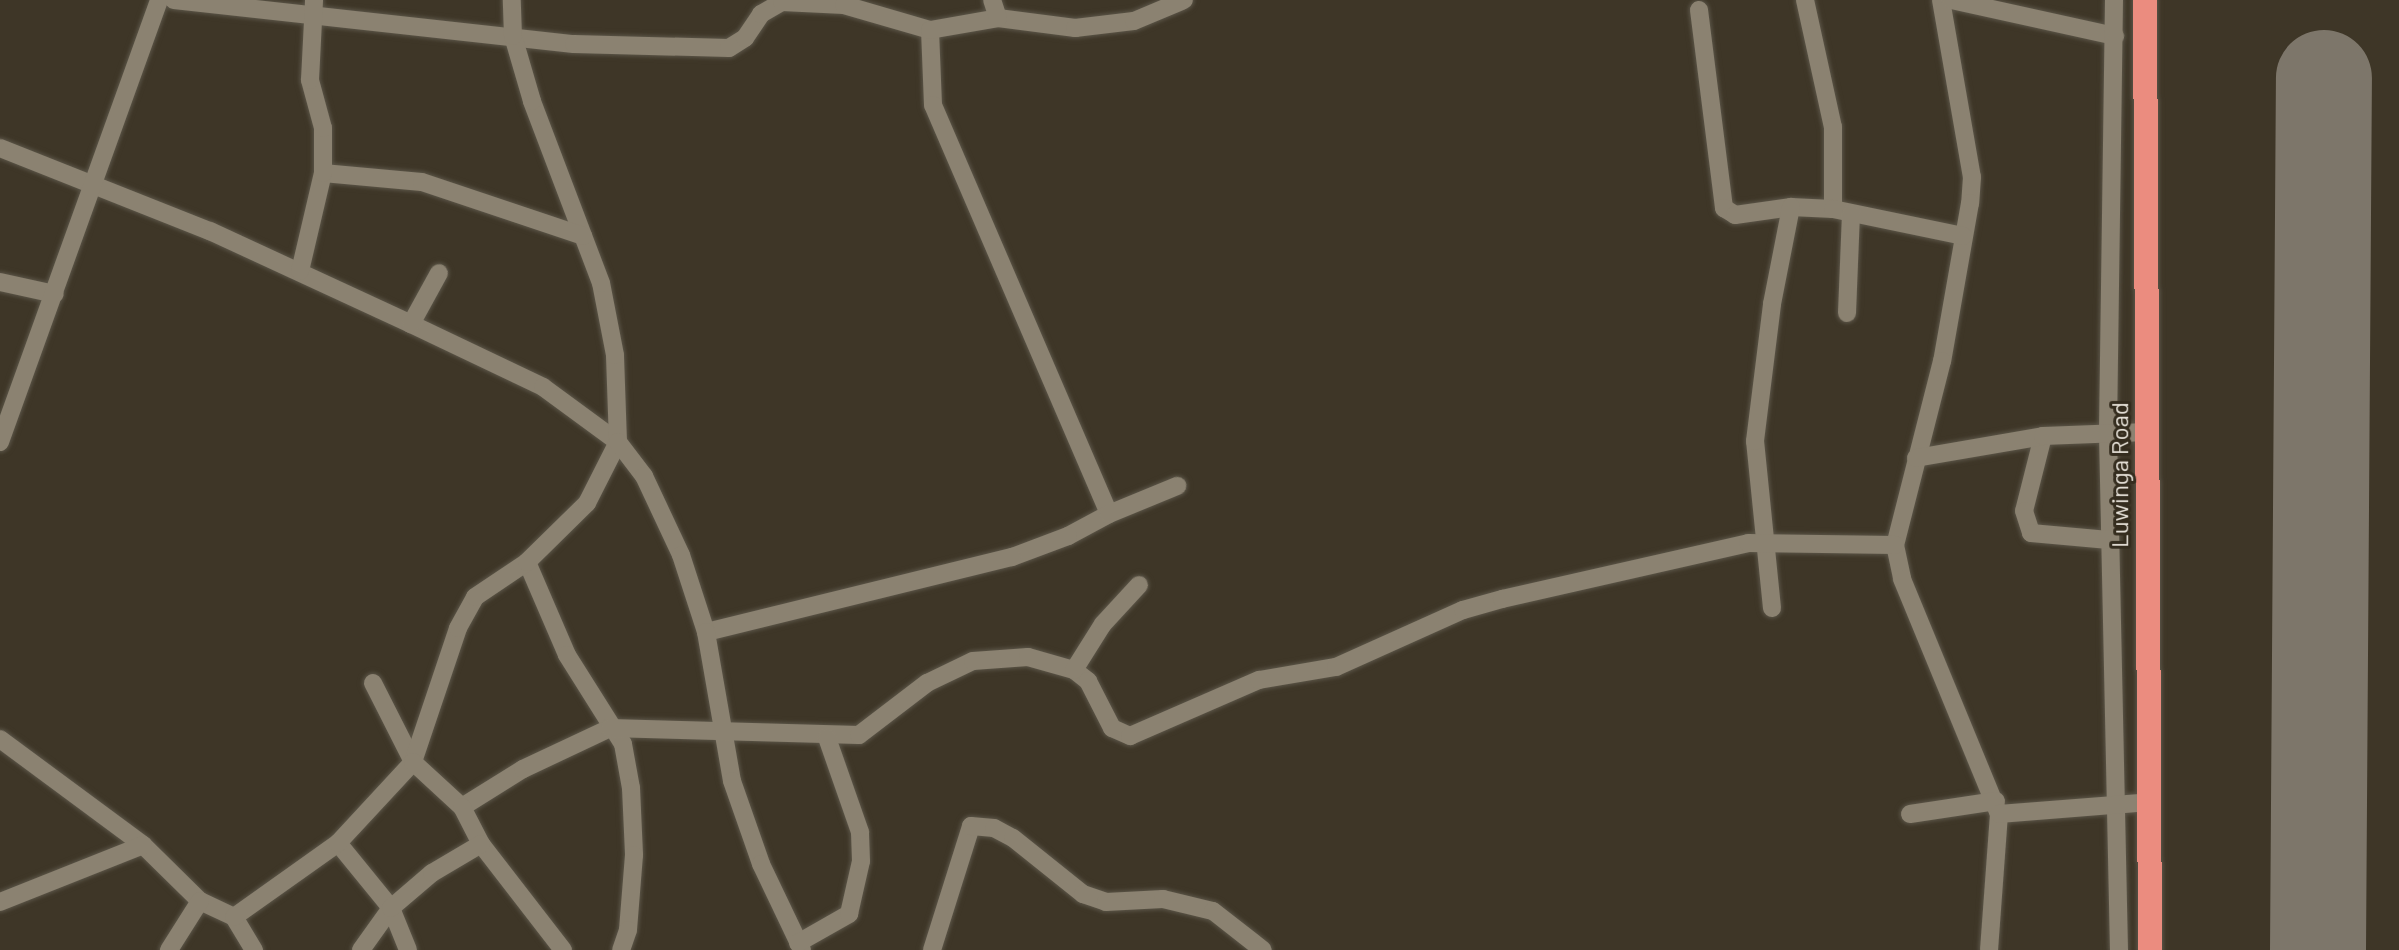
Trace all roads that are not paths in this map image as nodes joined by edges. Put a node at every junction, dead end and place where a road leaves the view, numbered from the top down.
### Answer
1 (159, 0) edge
2 (174, 0) edge
3 (512, 0) edge
4 (1184, 0) edge
5 (1805, 0) edge
6 (1941, 0) edge
7 (1951, 0) edge
8 (2114, 0) edge
9 (2145, 0) edge
10 (314, 8) edge
11 (995, 9) edge
12 (1699, 10) dead end
13 (930, 30) junction
14 (513, 36) junction
15 (2115, 36) junction
16 (0, 148) edge
17 (323, 173) junction
18 (94, 182) junction
19 (1791, 207) junction
20 (1842, 212) junction
21 (583, 236) junction
22 (1963, 236) junction
23 (300, 271) junction
24 (439, 273) dead end
25 (0, 282) edge
26 (55, 294) junction
27 (1847, 313) dead end
28 (411, 324) junction
29 (2147, 432) junction
30 (2108, 434) junction
31 (2043, 436) junction
32 (0, 442) edge
33 (618, 442) junction
34 (1916, 458) junction
35 (1177, 486) dead end
36 (1109, 514) junction
37 (2109, 540) junction
38 (1764, 542) junction
39 (1895, 545) junction
40 (527, 562) junction
41 (1139, 585) dead end
42 (1772, 608) dead end
43 (706, 632) junction
44 (1074, 670) junction
45 (373, 683) dead end
46 (610, 728) junction
47 (723, 729) junction
48 (827, 738) junction
49 (0, 739) edge
50 (413, 762) junction
51 (2116, 801) junction
52 (2150, 802) junction
53 (462, 807) junction
54 (1997, 808) junction
55 (1910, 814) dead end
56 (338, 843) junction
57 (481, 844) junction
58 (143, 845) junction
59 (200, 901) junction
60 (0, 902) edge
61 (391, 908) junction
62 (234, 917) junction
63 (800, 946) edge
64 (169, 950) edge
65 (254, 950) edge
66 (361, 950) edge
67 (408, 950) edge
68 (563, 950) edge
69 (621, 950) edge
70 (932, 950) edge
71 (1263, 950) edge
72 (1989, 950) edge
73 (2119, 950) edge
74 (2150, 950) edge

1 - 18 street
2 - 10 street
3 - 14 street
4 - 11 street
5 - 20 street
6 - 22 street
7 - 15 street
8 - 15 street
9 - 29 highway, Luwinga Road
10 - 14 street
10 - 17 street
11 - 13 street
12 - 19 street
13 - 14 street
13 - 36 street
14 - 21 street
15 - 30 street
16 - 18 street
17 - 21 street
17 - 23 street
18 - 23 street
18 - 26 street
19 - 20 street
19 - 38 street
20 - 22 street
20 - 27 street
21 - 33 street
22 - 34 street
23 - 28 street
24 - 28 street
25 - 26 street
26 - 32 street
28 - 33 street
29 - 30 street
29 - 52 highway, Luwinga Road
30 - 31 street
30 - 37 street
31 - 34 street
31 - 37 street
33 - 40 street
33 - 43 street
34 - 39 street
35 - 36 street
36 - 43 street
37 - 51 street
38 - 39 street
38 - 42 street
38 - 44 street
39 - 54 street
40 - 46 street
40 - 50 street
41 - 44 street
43 - 47 street
44 - 48 street
45 - 50 street
46 - 47 street
46 - 53 street
46 - 69 street
47 - 48 street
47 - 63 street
48 - 63 street
49 - 58 street
50 - 53 street
50 - 56 street
51 - 52 street
51 - 54 street
51 - 73 street
52 - 74 highway, Luwinga Road
53 - 57 street
54 - 55 street
54 - 72 street
56 - 61 street
56 - 62 street
57 - 61 street
57 - 68 street
58 - 59 street
58 - 60 street
59 - 62 street
59 - 64 street
61 - 66 street
61 - 67 street
62 - 65 street
70 - 71 street

